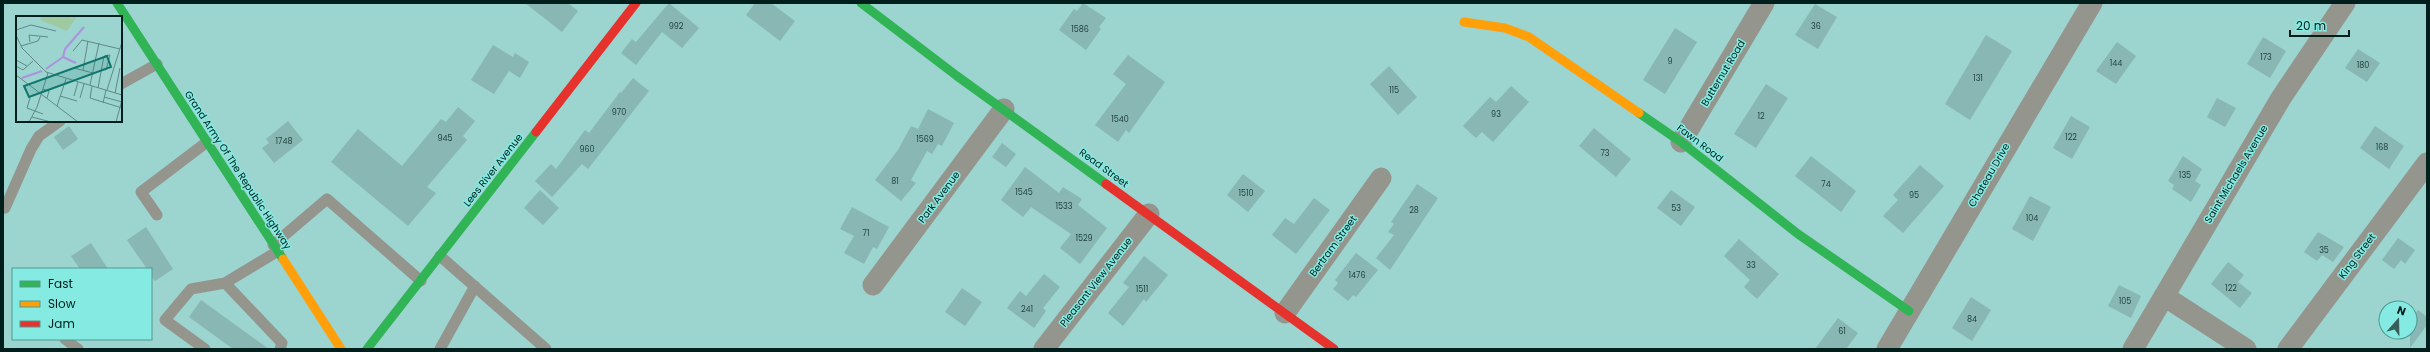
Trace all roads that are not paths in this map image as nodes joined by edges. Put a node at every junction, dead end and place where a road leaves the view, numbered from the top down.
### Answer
1 (117, 3) edge
2 (636, 3) edge
3 (862, 3) edge
4 (1764, 3) edge
5 (2092, 3) edge
6 (2345, 3) edge
7 (1464, 22) dead end
8 (156, 64) junction
9 (122, 83) edge
10 (1004, 109) junction
11 (59, 122) edge
12 (206, 142) junction
13 (1681, 142) junction
14 (2427, 163) edge
15 (1381, 178) dead end
16 (5, 208) dead end
17 (1149, 214) junction
18 (157, 215) dead end
19 (275, 248) junction
20 (440, 256) junction
21 (225, 282) junction
22 (421, 282) junction
23 (873, 284) dead end
24 (475, 286) junction
25 (2164, 296) junction
26 (1909, 311) junction
27 (1285, 313) junction
28 (66, 340) edge
29 (78, 349) edge
30 (205, 349) edge
31 (280, 349) edge
32 (341, 349) edge
33 (366, 349) edge
34 (440, 349) edge
35 (546, 349) edge
36 (1044, 349) edge
37 (1334, 349) edge
38 (1888, 349) edge
39 (2133, 349) edge
40 (2246, 349) edge
41 (2288, 349) edge

1 - 8 main road, Grand Army Of The Republic Highway
2 - 20 main road, Lees River Avenue
3 - 10 main road, Read Street
4 - 13 street, Butternut Road
5 - 26 street, Chateau Drive
6 - 25 street, Saint Michaels Avenue
7 - 13 main road, Fawn Road
8 - 9 lane
8 - 12 main road, Grand Army Of The Republic Highway
10 - 17 main road, Read Street
10 - 23 street, Park Avenue
11 - 16 lane
12 - 18 lane
12 - 19 main road, Grand Army Of The Republic Highway
13 - 26 main road, Fawn Road
14 - 41 street, King Street
15 - 27 street, Bertram Street
17 - 27 main road, Read Street
17 - 36 street, Pleasant View Avenue
19 - 21 lane
19 - 22 lane
19 - 32 main road, Grand Army Of The Republic Highway
20 - 22 main road, Lees River Avenue
20 - 24 lane
21 - 30 lane
21 - 31 lane
22 - 33 main road, Lees River Avenue
24 - 34 lane
24 - 35 lane
25 - 39 street, Saint Michaels Avenue
25 - 40 street
26 - 38 street, Chateau Drive
27 - 37 main road, Read Street
28 - 29 lane

